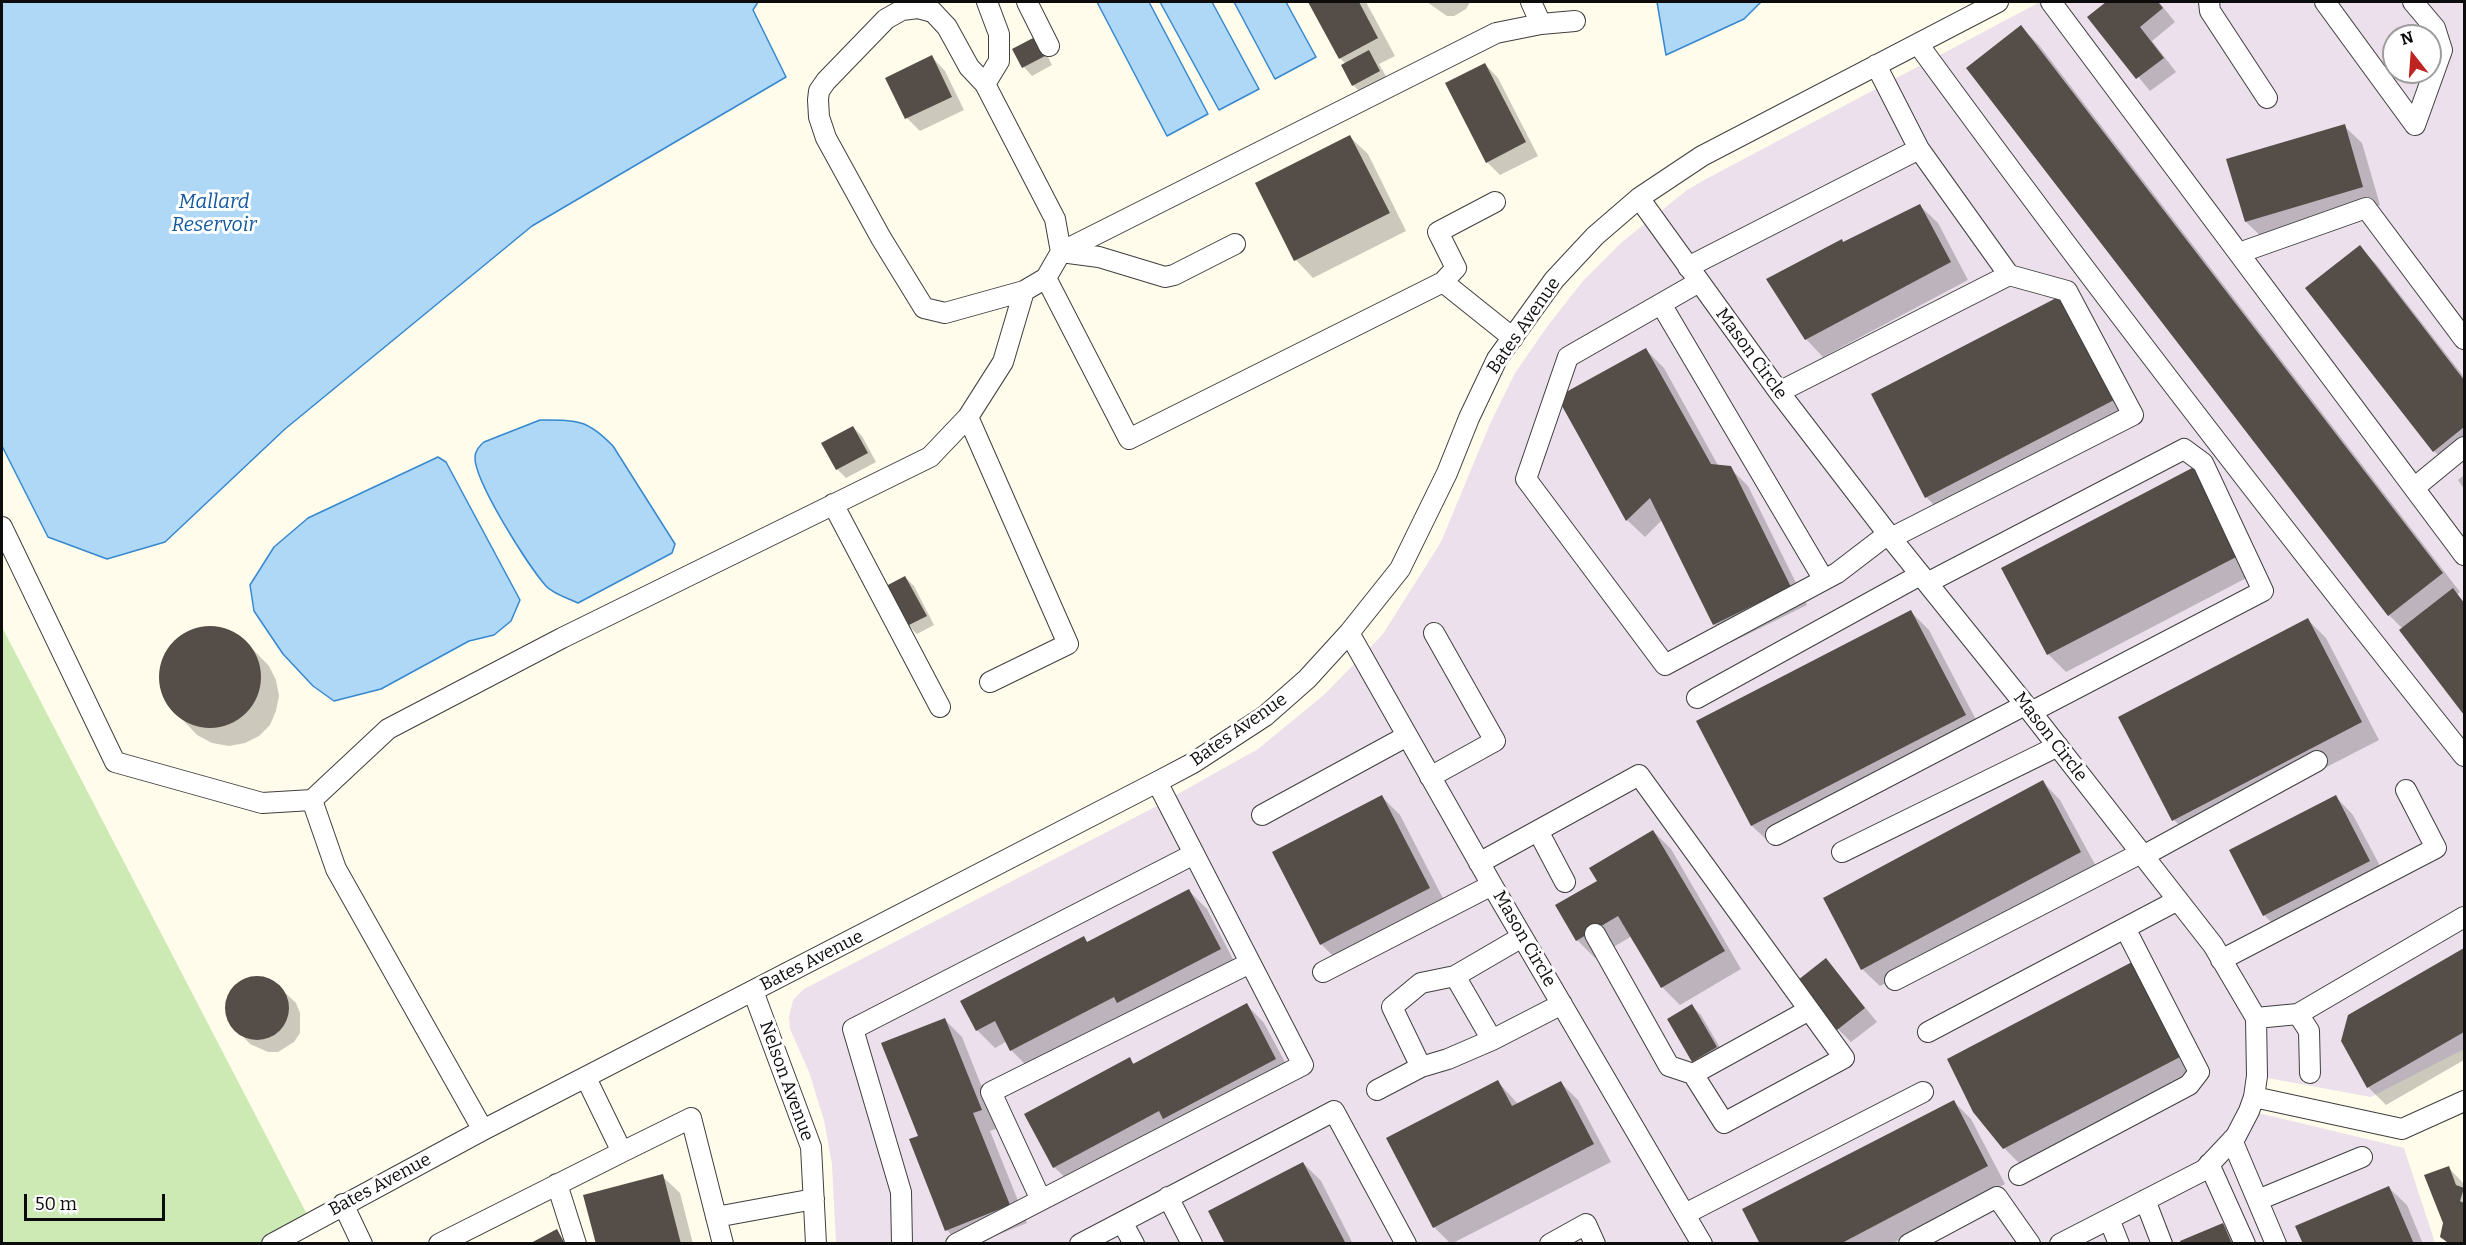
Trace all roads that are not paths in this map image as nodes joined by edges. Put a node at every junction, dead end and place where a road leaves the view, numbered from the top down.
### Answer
1 (1027, 2) edge
2 (1531, 2) edge
3 (1998, 2) edge
4 (2051, 2) edge
5 (2209, 2) edge
6 (2325, 2) edge
7 (2413, 2) edge
8 (995, 4) edge
9 (1575, 21) dead end
10 (1540, 24) junction
11 (1918, 44) junction
12 (1049, 46) dead end
13 (1876, 65) junction
14 (985, 84) junction
15 (2266, 98) dead end
16 (1919, 149) junction
17 (1639, 198) junction
18 (1495, 202) dead end
19 (1234, 244) dead end
20 (1060, 252) junction
21 (2239, 253) junction
22 (1693, 275) junction
23 (2009, 275) junction
24 (1046, 278) junction
25 (1443, 282) junction
26 (1024, 291) junction
27 (1661, 304) junction
28 (1513, 338) junction
29 (2464, 339) edge
30 (1779, 392) junction
31 (968, 417) junction
32 (2464, 447) edge
33 (2414, 488) junction
34 (834, 504) junction
35 (2, 527) edge
36 (1889, 536) junction
37 (2464, 555) edge
38 (2, 565) edge
39 (26, 577) junction
40 (1924, 579) junction
41 (1824, 580) junction
42 (1349, 633) junction
43 (1434, 633) dead end
44 (990, 682) dead end
45 (1697, 698) dead end
46 (940, 707) dead end
47 (2028, 709) junction
48 (1407, 736) junction
49 (2058, 746) junction
50 (2464, 756) edge
51 (2317, 761) dead end
52 (1430, 777) junction
53 (1157, 782) junction
54 (2406, 790) dead end
55 (312, 800) junction
56 (1262, 815) dead end
57 (1538, 831) junction
58 (1776, 835) dead end
59 (1842, 852) dead end
60 (1194, 854) junction
61 (2142, 854) junction
62 (1479, 863) junction
63 (1565, 882) dead end
64 (1492, 885) junction
65 (2178, 900) junction
66 (2464, 917) edge
67 (2125, 928) junction
68 (1595, 934) dead end
69 (1522, 937) junction
70 (2221, 960) junction
71 (1250, 963) junction
72 (1323, 972) dead end
73 (1455, 976) junction
74 (1894, 980) dead end
75 (753, 991) junction
76 (1562, 1004) junction
77 (1809, 1010) junction
78 (2298, 1014) junction
79 (2256, 1018) junction
80 (1928, 1032) dead end
81 (1492, 1040) junction
82 (1421, 1067) junction
83 (2310, 1073) dead end
84 (1693, 1074) junction
85 (586, 1078) junction
86 (1377, 1090) dead end
87 (1923, 1092) dead end
88 (2253, 1097) junction
89 (2464, 1101) edge
90 (483, 1130) junction
91 (2232, 1140) junction
92 (622, 1152) junction
93 (2362, 1157) dead end
94 (2209, 1164) junction
95 (2019, 1174) dead end
96 (557, 1184) junction
97 (1168, 1197) junction
98 (814, 1199) junction
99 (1041, 1200) junction
100 (2145, 1200) junction
101 (2258, 1200) junction
102 (343, 1204) junction
103 (1685, 1214) junction
104 (716, 1216) junction
105 (2109, 1219) junction
106 (1122, 1222) junction
107 (272, 1244) edge
108 (362, 1244) edge
109 (439, 1244) edge
110 (576, 1244) edge
111 (723, 1244) edge
112 (816, 1244) edge
113 (902, 1244) edge
114 (956, 1244) edge
115 (1080, 1244) edge
116 (1134, 1244) edge
117 (1192, 1244) edge
118 (1406, 1244) edge
119 (1550, 1244) edge
120 (1595, 1244) edge
121 (1702, 1244) edge
122 (1909, 1244) edge
123 (2030, 1244) edge
124 (2060, 1244) edge
125 (2120, 1244) edge
126 (2162, 1244) edge
127 (2245, 1244) edge
128 (2276, 1244) edge

1 - 12 street
2 - 10 street
3 - 11 street, Bates Avenue
4 - 21 street
5 - 15 street
6 - 7 street
8 - 14 street
9 - 10 street
10 - 20 street
11 - 13 street, Bates Avenue
11 - 50 street
13 - 16 street
13 - 17 street, Bates Avenue
14 - 20 street
14 - 26 street
16 - 22 street
16 - 23 street
17 - 22 street, Mason Circle
17 - 28 street, Bates Avenue
18 - 25 street
19 - 20 street
20 - 24 street
21 - 29 street
21 - 33 street
22 - 27 street
22 - 30 street, Mason Circle
23 - 30 street
23 - 36 street
24 - 25 street
24 - 26 street
25 - 28 street
26 - 31 street
27 - 41 street
27 - 41 street
28 - 42 street, Bates Avenue
30 - 36 street, Mason Circle
31 - 34 street
31 - 44 street
32 - 33 street
33 - 37 street
34 - 46 street
34 - 55 street
35 - 39 street
36 - 40 street, Mason Circle
36 - 41 street
38 - 39 street
39 - 55 street
40 - 45 street
40 - 47 street, Mason Circle
40 - 47 street
42 - 48 street, Mason Circle
42 - 53 street, Bates Avenue
43 - 52 street
47 - 49 street, Mason Circle
47 - 58 street
48 - 52 street, Mason Circle
48 - 56 street
49 - 59 street
49 - 61 street, Mason Circle
51 - 61 street
52 - 62 street, Mason Circle
53 - 60 street
53 - 75 street, Bates Avenue
54 - 70 street
55 - 90 street
57 - 62 street
57 - 63 street
57 - 77 street
60 - 71 street
60 - 113 street
61 - 65 street, Mason Circle
61 - 74 street
62 - 64 street, Mason Circle
64 - 69 street, Mason Circle
64 - 72 street
65 - 67 street
65 - 70 street, Mason Circle
66 - 78 street
67 - 80 street
67 - 95 street
68 - 84 street
69 - 73 street
69 - 76 street, Mason Circle
70 - 79 street, Mason Circle
71 - 99 street
71 - 99 street
73 - 81 street
73 - 82 street
75 - 85 street, Bates Avenue
75 - 98 street, Nelson Avenue
76 - 81 street
76 - 103 street, Mason Circle
77 - 84 street
77 - 84 street
78 - 79 street
78 - 83 street
79 - 88 street
81 - 82 street
82 - 86 street
85 - 90 street, Bates Avenue
85 - 92 street
87 - 103 street
88 - 89 street
88 - 91 street
90 - 102 street, Bates Avenue
91 - 94 street
91 - 101 street
92 - 96 street
92 - 104 street
93 - 101 street
94 - 100 street
94 - 127 street
96 - 109 street
96 - 110 street
97 - 106 street
97 - 117 street
97 - 118 street
98 - 104 street
98 - 112 street, Nelson Avenue
99 - 114 street
100 - 105 street
100 - 126 street
101 - 128 street
102 - 107 street, Bates Avenue
102 - 108 street
103 - 121 street, Mason Circle
104 - 111 street
105 - 124 street
105 - 125 street
106 - 115 street
106 - 116 street
119 - 120 street
122 - 123 street

